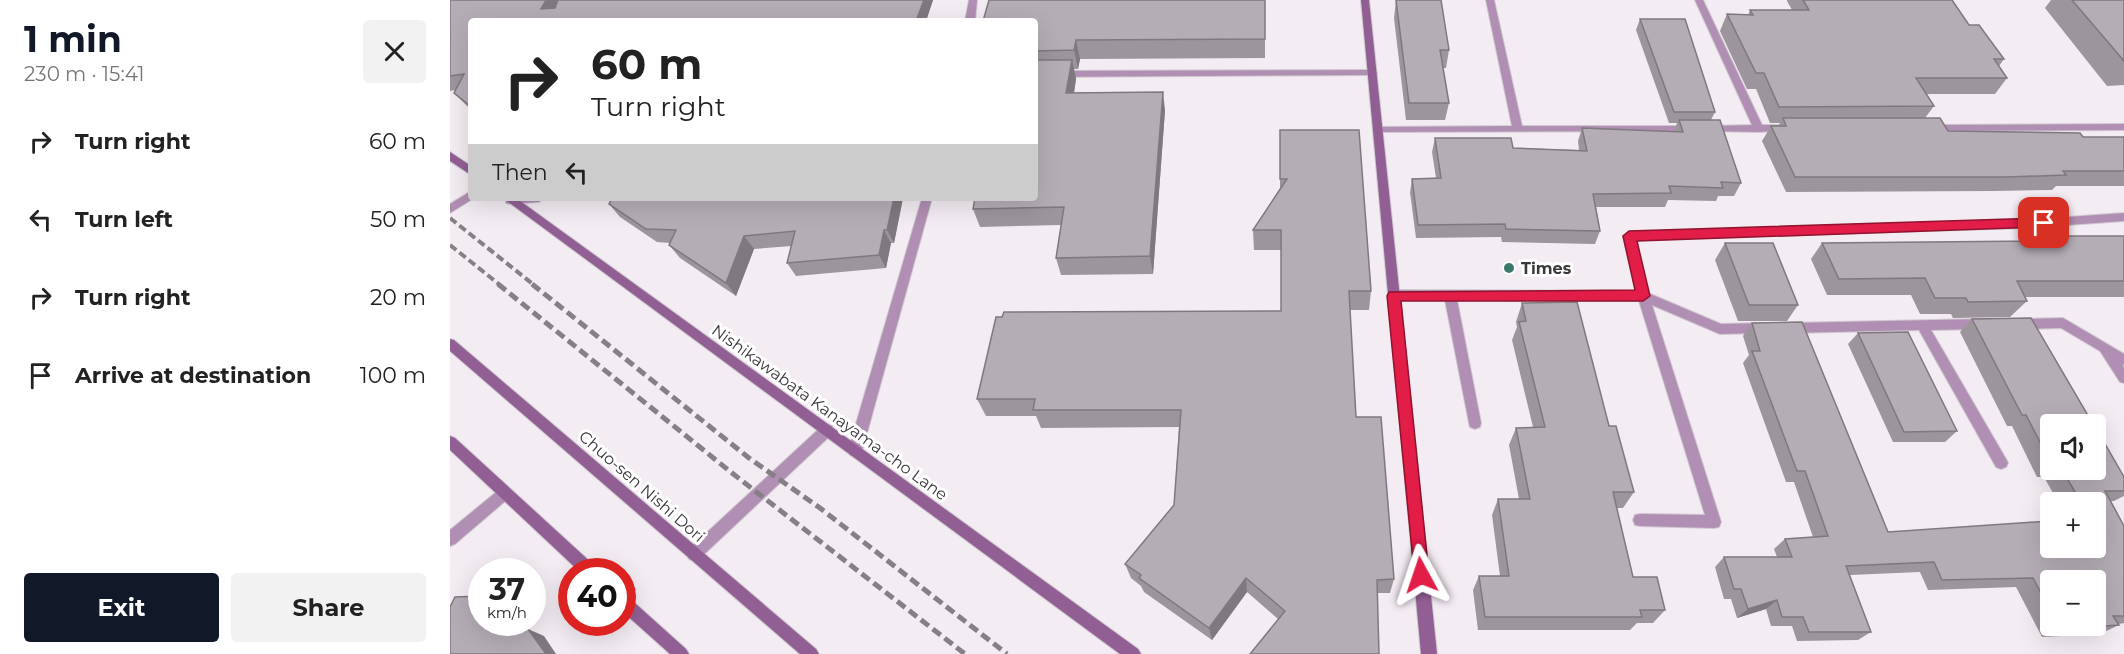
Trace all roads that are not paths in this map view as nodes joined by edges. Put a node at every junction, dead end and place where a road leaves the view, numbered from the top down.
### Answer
1 (973, 0) edge
2 (1365, 0) edge
3 (1490, 0) edge
4 (1700, 0) edge
5 (970, 18) edge
6 (1372, 73) junction
7 (1038, 74) edge
8 (2124, 127) edge
9 (1801, 128) edge
10 (1916, 128) edge
11 (1759, 129) junction
12 (1378, 130) junction
13 (1518, 130) junction
14 (450, 156) edge
15 (468, 169) edge
16 (468, 197) edge
17 (512, 201) edge
18 (926, 201) edge
19 (450, 209) edge
20 (2124, 217) edge
21 (1394, 296) junction
22 (1450, 296) junction
23 (1643, 296) junction
24 (1923, 326) junction
25 (450, 344) edge
26 (2103, 347) junction
27 (2124, 360) edge
28 (2124, 378) edge
29 (1475, 423) dead end
30 (826, 430) junction
31 (450, 442) edge
32 (855, 451) junction
33 (2001, 463) dead end
34 (505, 493) junction
35 (1640, 520) dead end
36 (450, 538) edge
37 (694, 554) junction
38 (576, 558) edge
39 (636, 614) edge
40 (681, 654) edge
41 (811, 654) edge
42 (1133, 654) edge
43 (1429, 654) edge

1 - 5 street
2 - 6 street
3 - 13 street
4 - 11 street
6 - 7 street
6 - 12 street
8 - 10 street
9 - 11 street
11 - 13 street
12 - 13 street
12 - 21 street
14 - 15 street
16 - 19 street
17 - 30 street, Nishikawabata Kanayama-cho Lane
18 - 32 street
20 - 23 street
21 - 22 street
21 - 43 street
22 - 23 street
22 - 29 street
23 - 24 street
23 - 35 street
24 - 26 street
24 - 33 street
25 - 37 street, Chuo-sen Nishi Dori
26 - 27 street
26 - 28 street
30 - 32 street, Nishikawabata Kanayama-cho Lane
30 - 37 street
31 - 34 street
32 - 42 street, Nishikawabata Kanayama-cho Lane
34 - 36 street
34 - 38 street
37 - 41 street, Chuo-sen Nishi Dori
39 - 40 street

